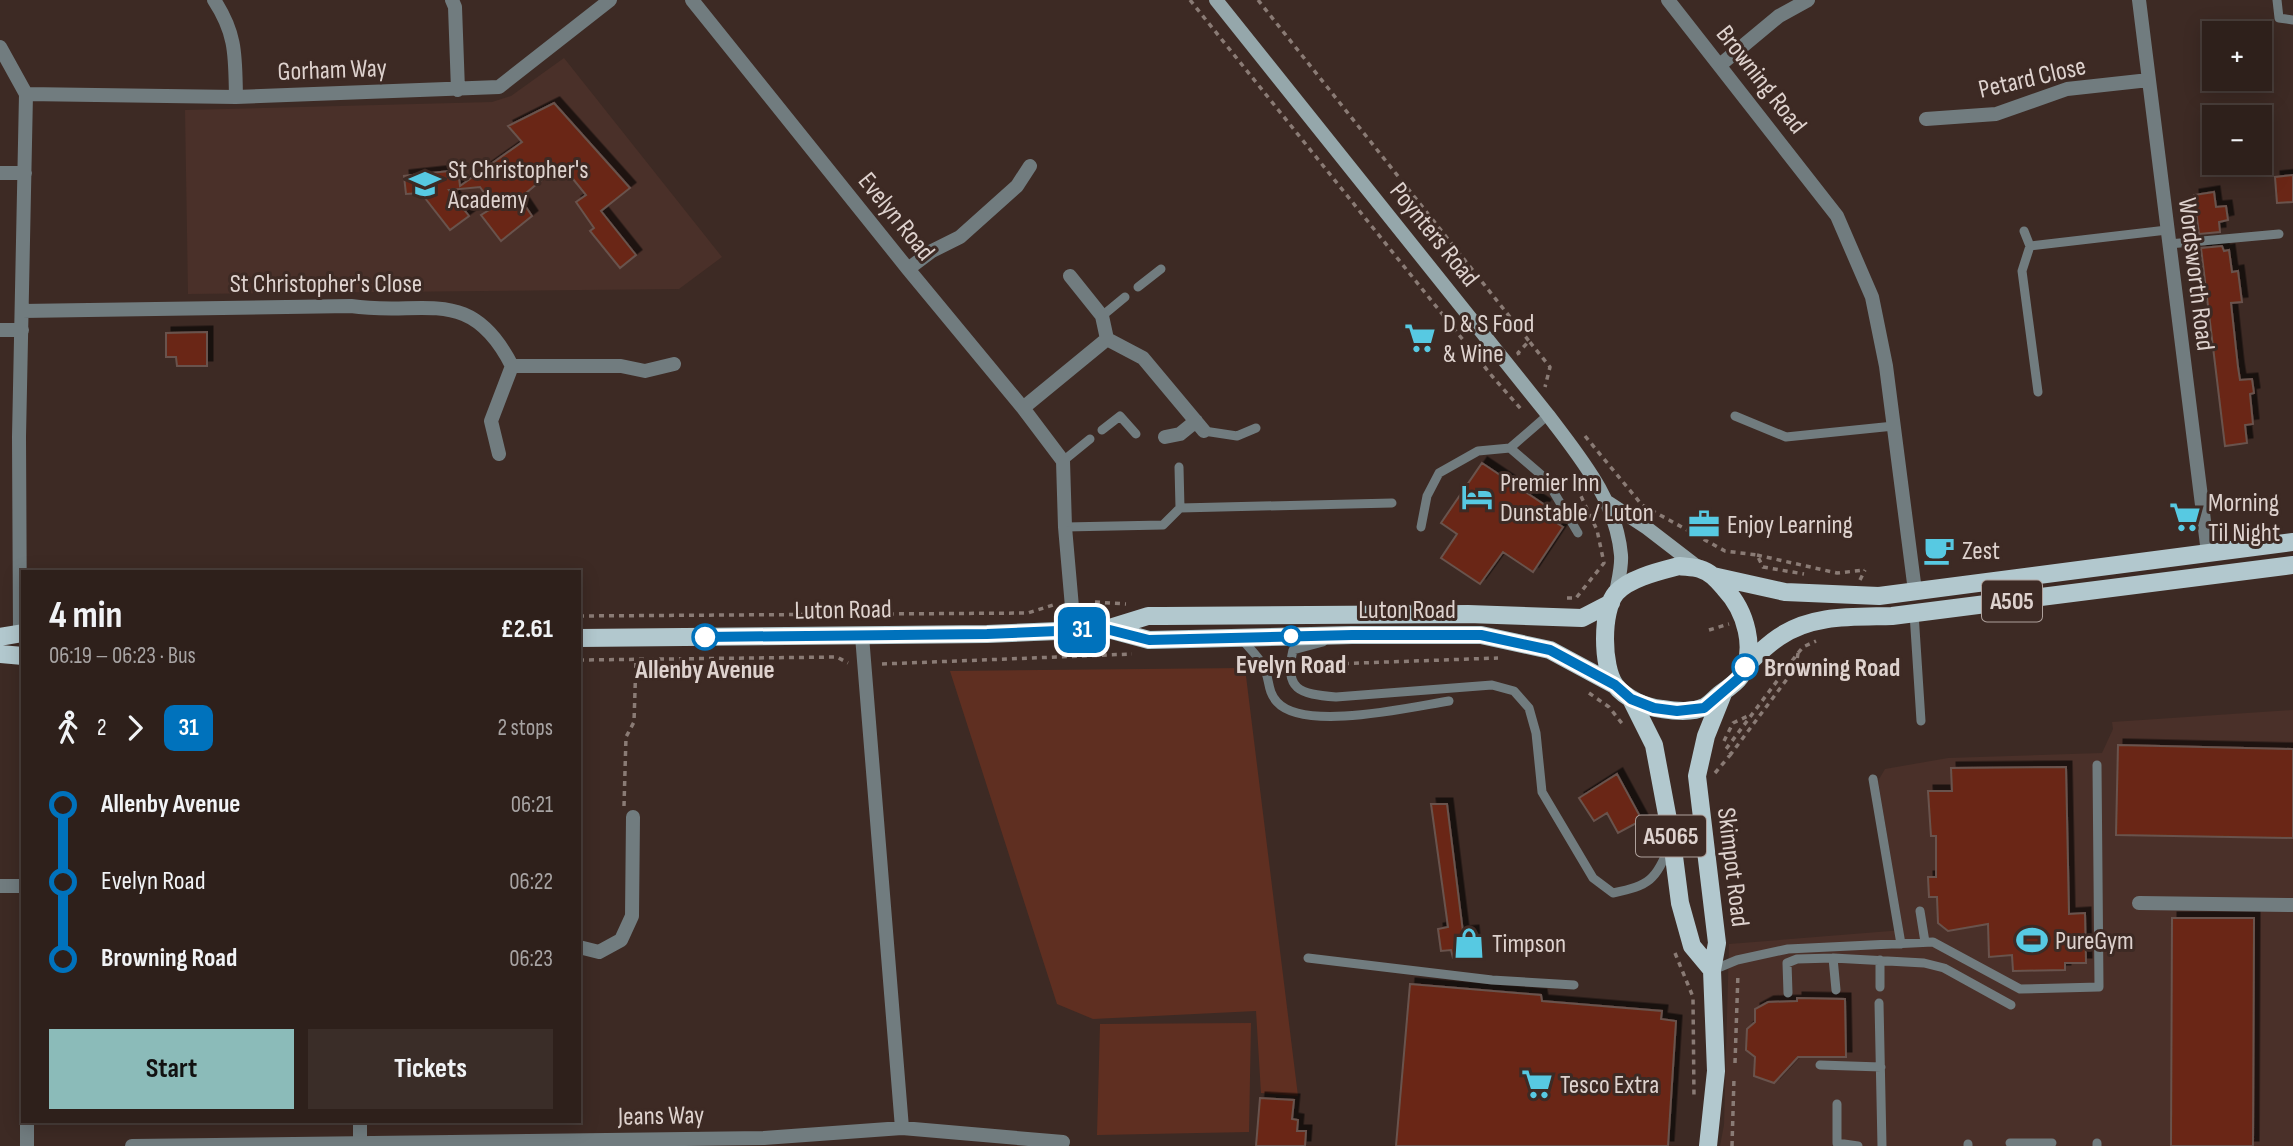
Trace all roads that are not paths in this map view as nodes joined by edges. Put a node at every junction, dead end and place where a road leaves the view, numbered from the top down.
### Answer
1 (214, 0) edge
2 (452, 0) edge
3 (610, 0) edge
4 (692, 0) edge
5 (1216, 0) edge
6 (1668, 0) edge
7 (1808, 0) edge
8 (2138, 0) edge
9 (2277, 0) edge
10 (2293, 20) edge
11 (0, 47) edge
12 (1720, 65) junction
13 (2149, 80) junction
14 (458, 90) junction
15 (26, 94) junction
16 (236, 97) junction
17 (1926, 119) dead end
18 (1030, 166) dead end
19 (0, 173) edge
20 (25, 173) junction
21 (2024, 231) dead end
22 (2279, 234) dead end
23 (2168, 237) junction
24 (2030, 246) junction
25 (1161, 269) dead end
26 (908, 270) junction
27 (1070, 276) dead end
28 (1138, 288) dead end
29 (1125, 298) dead end
30 (22, 312) junction
31 (1102, 316) junction
32 (0, 330) edge
33 (22, 330) junction
34 (1107, 340) junction
35 (674, 363) dead end
36 (512, 366) junction
37 (2038, 392) dead end
38 (1023, 408) junction
39 (1548, 415) junction
40 (1735, 416) dead end
41 (1200, 426) junction
42 (1894, 426) junction
43 (1256, 428) dead end
44 (1102, 430) dead end
45 (1136, 434) dead end
46 (1165, 437) dead end
47 (1090, 439) dead end
48 (1510, 448) junction
49 (499, 454) dead end
50 (1063, 461) junction
51 (1179, 467) dead end
52 (1392, 503) dead end
53 (1609, 503) junction
54 (1180, 508) junction
55 (1065, 527) junction
56 (1421, 527) dead end
57 (1578, 533) dead end
58 (2293, 542) edge
59 (2208, 553) junction
60 (2293, 565) edge
61 (1707, 573) junction
62 (1915, 591) junction
63 (1614, 598) junction
64 (1914, 613) junction
65 (1106, 629) junction
66 (1074, 630) junction
67 (21, 633) edge
68 (1352, 635) junction
69 (862, 636) junction
70 (0, 637) edge
71 (581, 638) edge
72 (1241, 638) junction
73 (0, 654) edge
74 (21, 656) edge
75 (1745, 666) junction
76 (1615, 685) junction
77 (1724, 691) junction
78 (1631, 699) junction
79 (1450, 701) dead end
80 (1921, 721) dead end
81 (2097, 765) dead end
82 (1873, 779) dead end
83 (633, 817) road end
84 (1672, 841) junction
85 (0, 886) edge
86 (21, 886) edge
87 (2139, 903) dead end
88 (2293, 905) edge
89 (1920, 911) dead end
90 (1925, 942) junction
91 (1901, 944) junction
92 (581, 948) edge
93 (1308, 958) dead end
94 (1833, 958) junction
95 (1880, 960) junction
96 (1712, 970) junction
97 (1574, 985) dead end
98 (1880, 987) dead end
99 (1836, 990) dead end
100 (1788, 993) dead end
101 (1879, 1003) dead end
102 (2011, 1005) dead end
103 (1820, 1065) dead end
104 (1881, 1067) junction
105 (1837, 1104) dead end
106 (27, 1123) edge
107 (360, 1123) edge
108 (902, 1128) junction
109 (1063, 1142) dead end
110 (360, 1143) junction
111 (2010, 1143) dead end
112 (2052, 1143) dead end
113 (27, 1146) edge
114 (132, 1146) edge
115 (1708, 1146) edge
116 (1858, 1146) edge
117 (1882, 1146) edge

1 - 16 street
2 - 14 street
3 - 14 street, Gorham Way
4 - 26 street, Evelyn Road
5 - 39 street, Poynters Road
6 - 12 street, Browning Road
7 - 12 street
8 - 13 street, Wordsworth Road
9 - 10 lane
11 - 15 street
12 - 42 street, Browning Road
13 - 17 street, Petard Close
13 - 23 street, Wordsworth Road
14 - 16 street, Gorham Way
15 - 16 street, Gorham Way
15 - 20 street
18 - 26 street
19 - 20 street
20 - 30 street
21 - 24 lane
22 - 23 lane
23 - 24 lane
23 - 59 street, Wordsworth Road
24 - 37 lane
25 - 28 lane
26 - 38 street, Evelyn Road
27 - 31 street
29 - 31 lane
30 - 33 street
30 - 36 street, St Christopher's Close
31 - 34 street
32 - 33 street
33 - 67 street
34 - 38 street
34 - 41 street
35 - 36 street
36 - 49 street
38 - 50 street, Evelyn Road
39 - 48 lane
39 - 53 street, Poynters Road
40 - 42 lane
41 - 43 lane
41 - 46 street
42 - 62 street, Browning Road
44 - 45 lane
47 - 50 lane
48 - 56 lane
48 - 57 lane
50 - 55 street
51 - 54 lane
52 - 54 lane
53 - 61 street, Poynters Road
53 - 63 street, Poynters Road
54 - 55 lane
55 - 66 street
58 - 59 main road, A505
59 - 62 main road, A505
60 - 64 main road, A505
61 - 62 main road, A505
61 - 63 main road, A505
61 - 75 main road
63 - 65 main road, Luton Road / A505
63 - 76 main road
64 - 75 main road, A505
64 - 80 lane
65 - 66 main road, Luton Road / A505
65 - 72 main road, Luton Road / A505
66 - 69 main road, Luton Road / A505
67 - 70 main road
68 - 72 main road, Luton Road / A505
68 - 76 main road, Luton Road / A505
68 - 84 lane
69 - 71 main road, Luton Road / A505
69 - 108 street
72 - 79 lane
73 - 74 main road
75 - 77 main road, A505
76 - 78 main road, A505
77 - 78 main road, A505
77 - 96 main road, Skimpot Road / A5065
78 - 84 main road, Skimpot Road / A5065
81 - 90 lane
82 - 91 lane
83 - 92 street
84 - 96 main road, Skimpot Road / A5065
85 - 86 street
87 - 88 street
89 - 90 lane
90 - 91 lane
91 - 96 lane
93 - 97 lane
94 - 95 lane
94 - 99 lane
94 - 100 lane
95 - 98 lane
95 - 102 lane
96 - 115 main road, Skimpot Road / A5065
101 - 104 lane
103 - 104 lane
104 - 117 lane
105 - 116 lane
106 - 113 street
107 - 110 street
108 - 109 street, Jeans Way
108 - 110 street, Jeans Way
110 - 114 street, Jeans Way
111 - 112 lane

